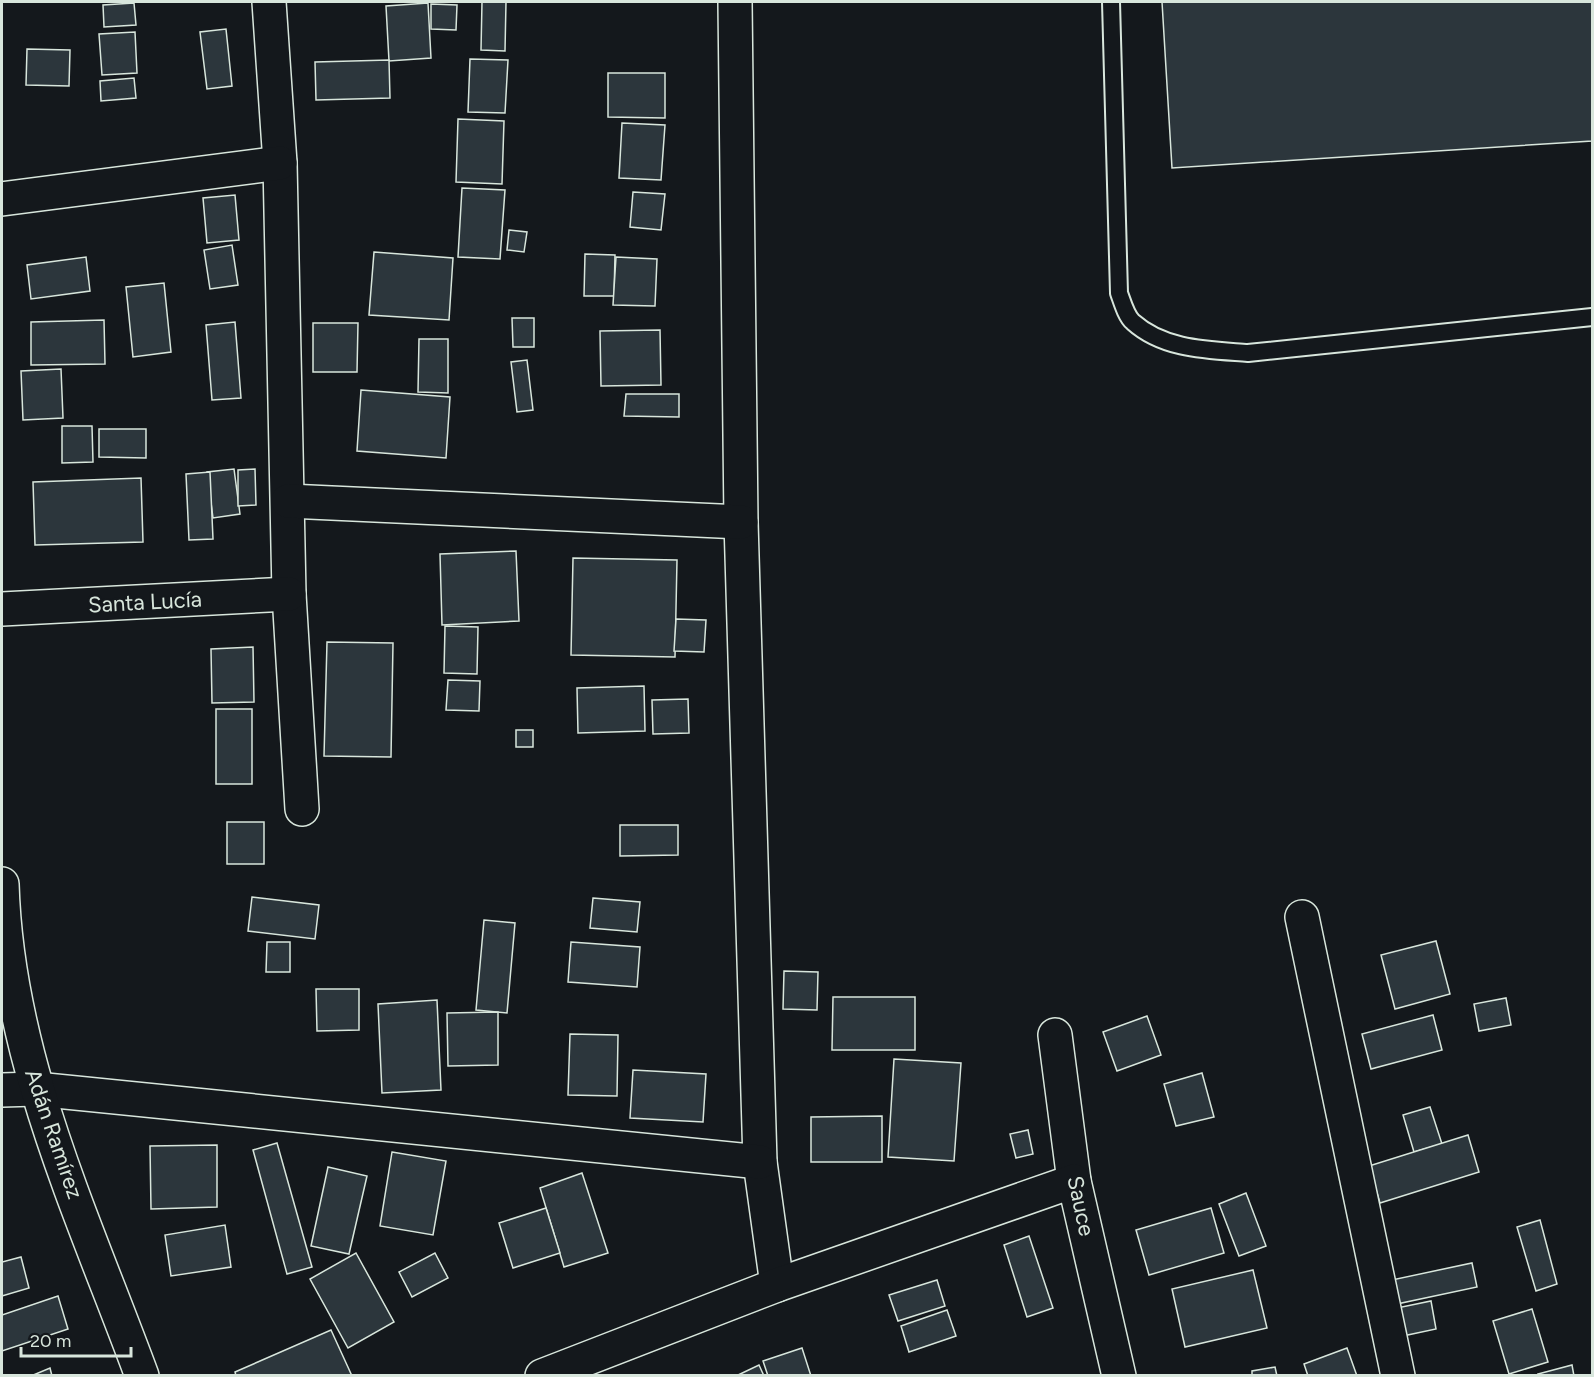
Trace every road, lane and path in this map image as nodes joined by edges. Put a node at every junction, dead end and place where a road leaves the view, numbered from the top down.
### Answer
1 (269, 2) edge
2 (735, 2) edge
3 (1111, 2) edge
4 (280, 163) junction
5 (2, 199) edge
6 (1593, 317) edge
7 (288, 501) junction
8 (741, 522) junction
9 (288, 594) junction
10 (2, 609) edge
11 (302, 809) dead end
12 (2, 884) edge
13 (1302, 917) dead end
14 (1055, 1035) dead end
15 (36, 1089) junction
16 (2, 1090) edge
17 (760, 1162) junction
18 (1074, 1180) junction
19 (777, 1285) junction
20 (142, 1376) edge
21 (542, 1376) edge
22 (1119, 1376) edge
23 (1398, 1376) edge

1 - 4 street
2 - 8 street
3 - 6 lane
4 - 5 street
4 - 7 street
7 - 8 street
7 - 9 street
8 - 17 street
9 - 10 street, Santa Lucía
9 - 11 street
12 - 15 street, Adán Ramírez
13 - 23 street
14 - 18 street, Sauce
15 - 16 street
15 - 17 street
15 - 20 street, Adán Ramírez
17 - 19 street
18 - 19 street
18 - 22 street, Sauce
19 - 21 street

